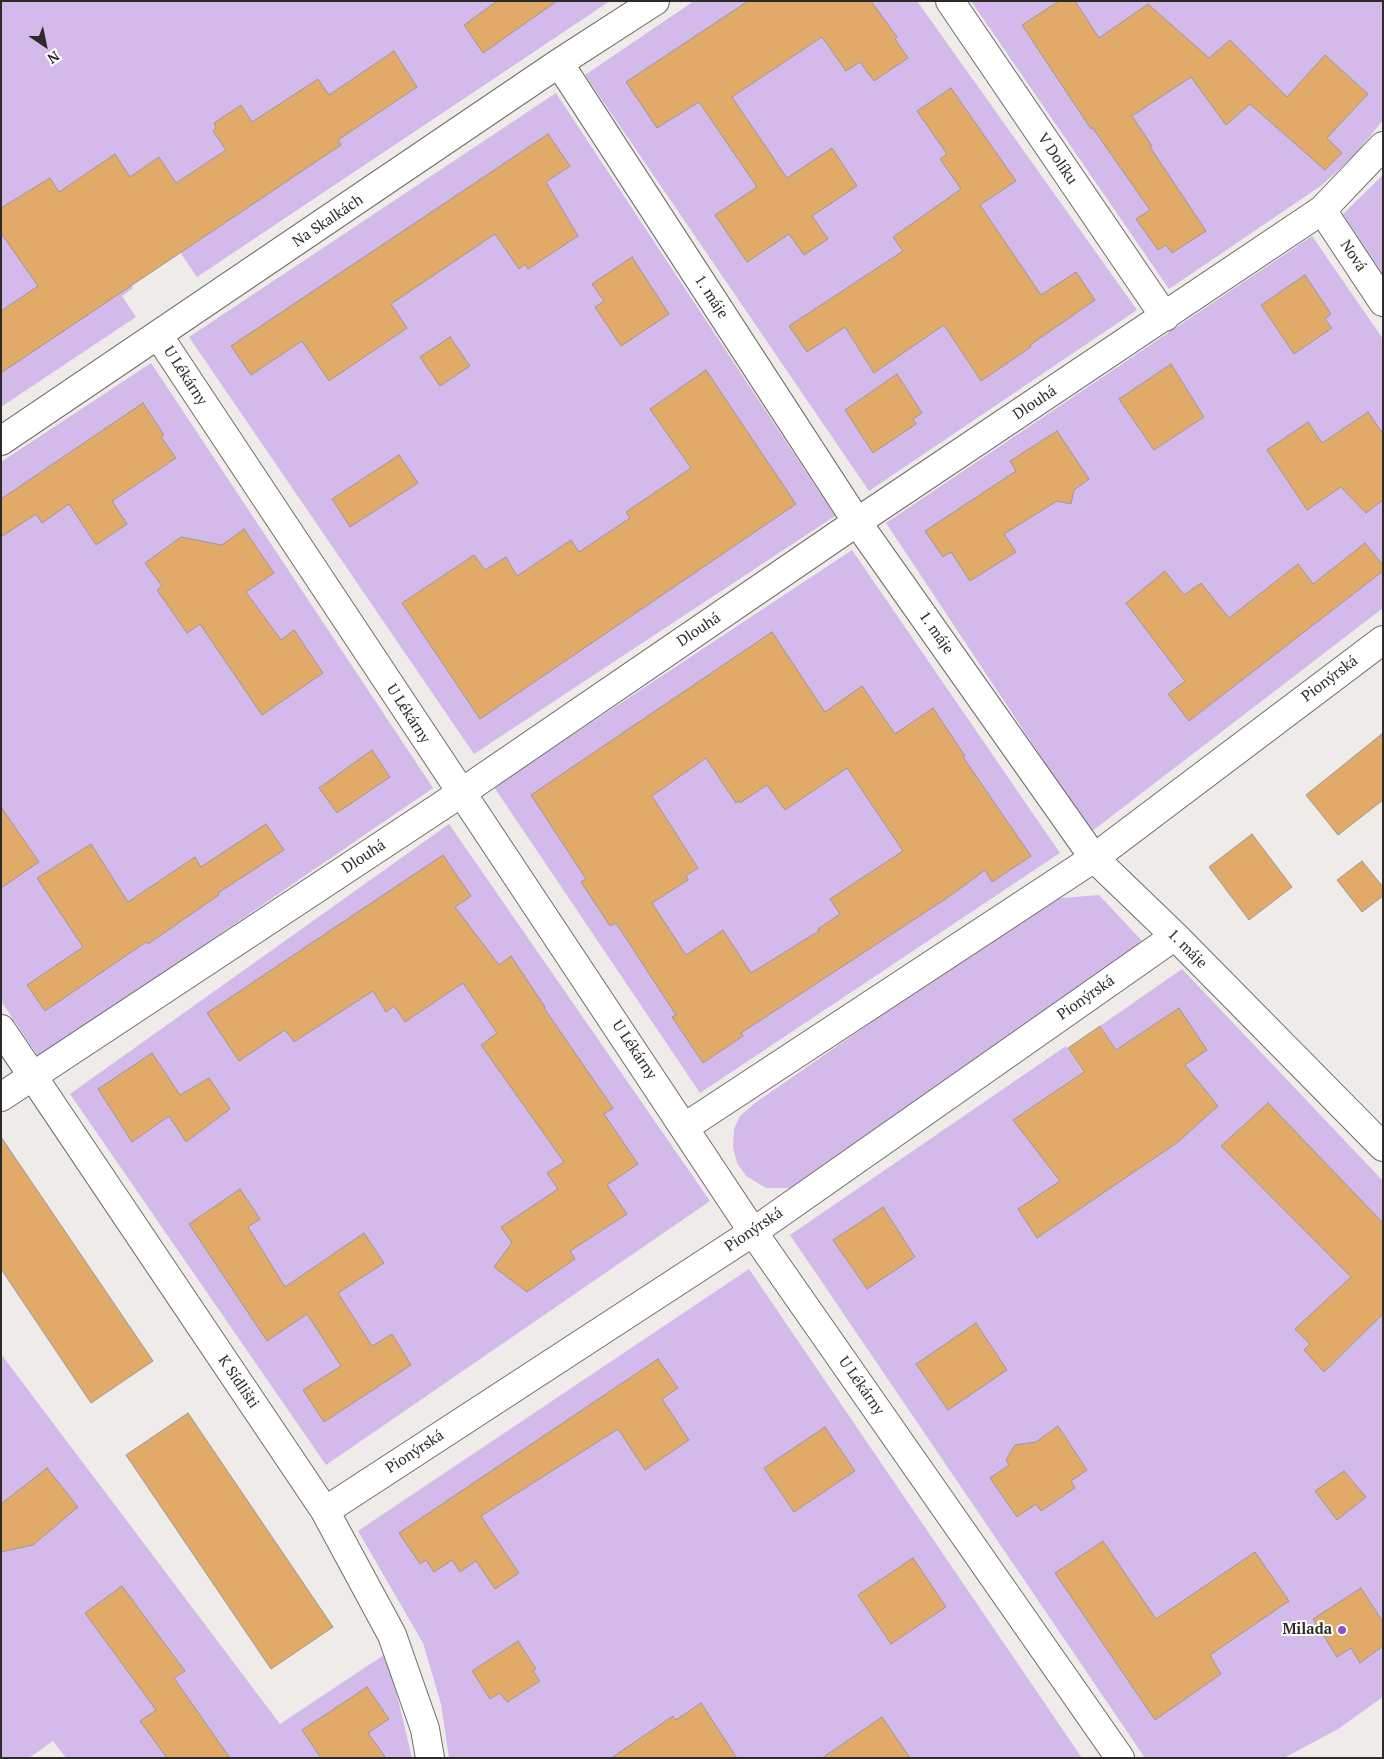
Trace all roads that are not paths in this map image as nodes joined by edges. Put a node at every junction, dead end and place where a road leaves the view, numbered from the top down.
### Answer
1 (655, 1) edge
2 (950, 1) edge
3 (559, 64) junction
4 (1383, 146) edge
5 (1322, 210) junction
6 (1383, 302) edge
7 (1165, 316) junction
8 (158, 335) junction
9 (1, 441) edge
10 (857, 522) junction
11 (1383, 640) edge
12 (461, 793) junction
13 (1094, 858) junction
14 (1175, 936) junction
15 (1, 1029) edge
16 (34, 1076) junction
17 (1, 1097) edge
18 (685, 1127) junction
19 (1383, 1147) edge
20 (753, 1232) junction
21 (325, 1511) junction
22 (430, 1758) edge
23 (1120, 1758) edge

1 - 3 street, Na Skalkách
2 - 7 street, V Dolíku
3 - 8 street, Na Skalkách
3 - 10 street, 1. máje
4 - 5 street, Dlouhá
5 - 6 street, Nová
5 - 7 street, Dlouhá
7 - 10 street, Dlouhá
8 - 9 street, Na Skalkách
8 - 12 street, U Lékárny
10 - 12 street, Dlouhá
10 - 13 street, 1. máje
11 - 13 street, Pionýrská
12 - 16 street, Dlouhá
12 - 18 street, U Lékárny
13 - 14 street, 1. máje
13 - 18 street, Pionýrská
14 - 19 street, 1. máje
14 - 20 street, Pionýrská
15 - 16 street, K Sídlišti
16 - 17 street, Dlouhá
16 - 21 street, K Sídlišti
18 - 20 street, U Lékárny
20 - 21 street, Pionýrská
20 - 23 street, U Lékárny
21 - 22 street, K Sídlišti

